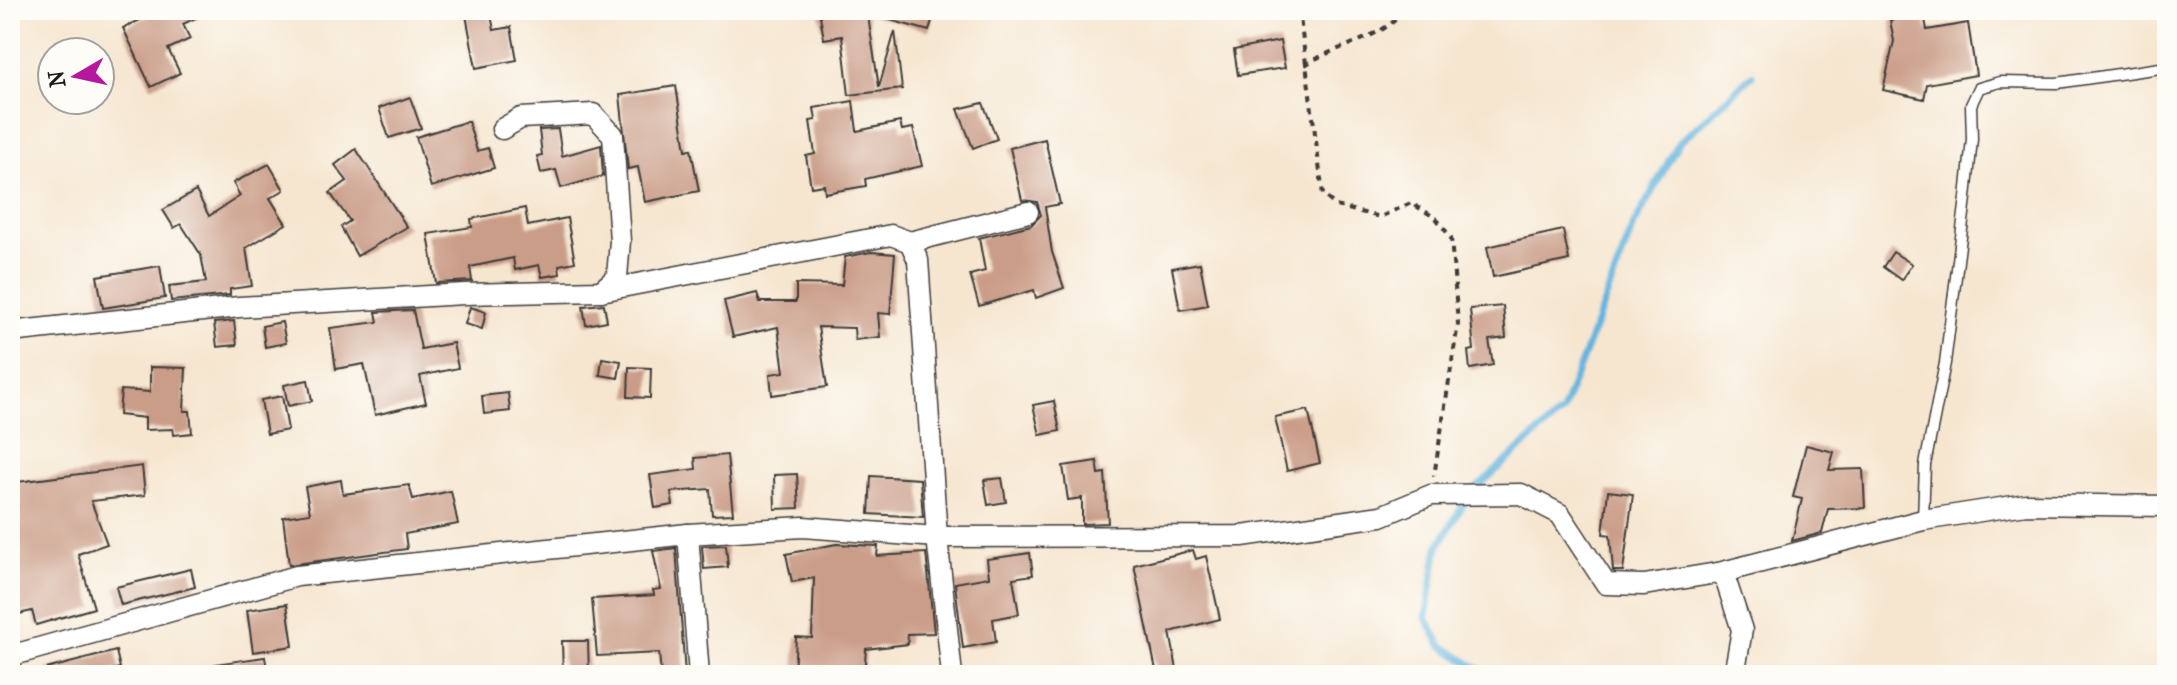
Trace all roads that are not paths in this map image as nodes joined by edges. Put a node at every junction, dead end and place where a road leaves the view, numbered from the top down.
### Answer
1 (2167, 67) edge
2 (502, 129) dead end
3 (1028, 212) dead end
4 (910, 242) junction
5 (601, 291) junction
6 (10, 332) edge
7 (2167, 506) edge
8 (1923, 520) junction
9 (688, 534) junction
10 (937, 537) junction
11 (1723, 572) junction
12 (10, 656) edge
13 (699, 675) edge
14 (952, 675) edge
15 (1734, 675) edge

1 - 8 lane
2 - 5 street
3 - 4 street
4 - 5 street
4 - 10 street
5 - 6 street
7 - 8 street
8 - 11 street
9 - 10 street
9 - 12 street
9 - 13 street
10 - 11 street
10 - 14 street
11 - 15 street

